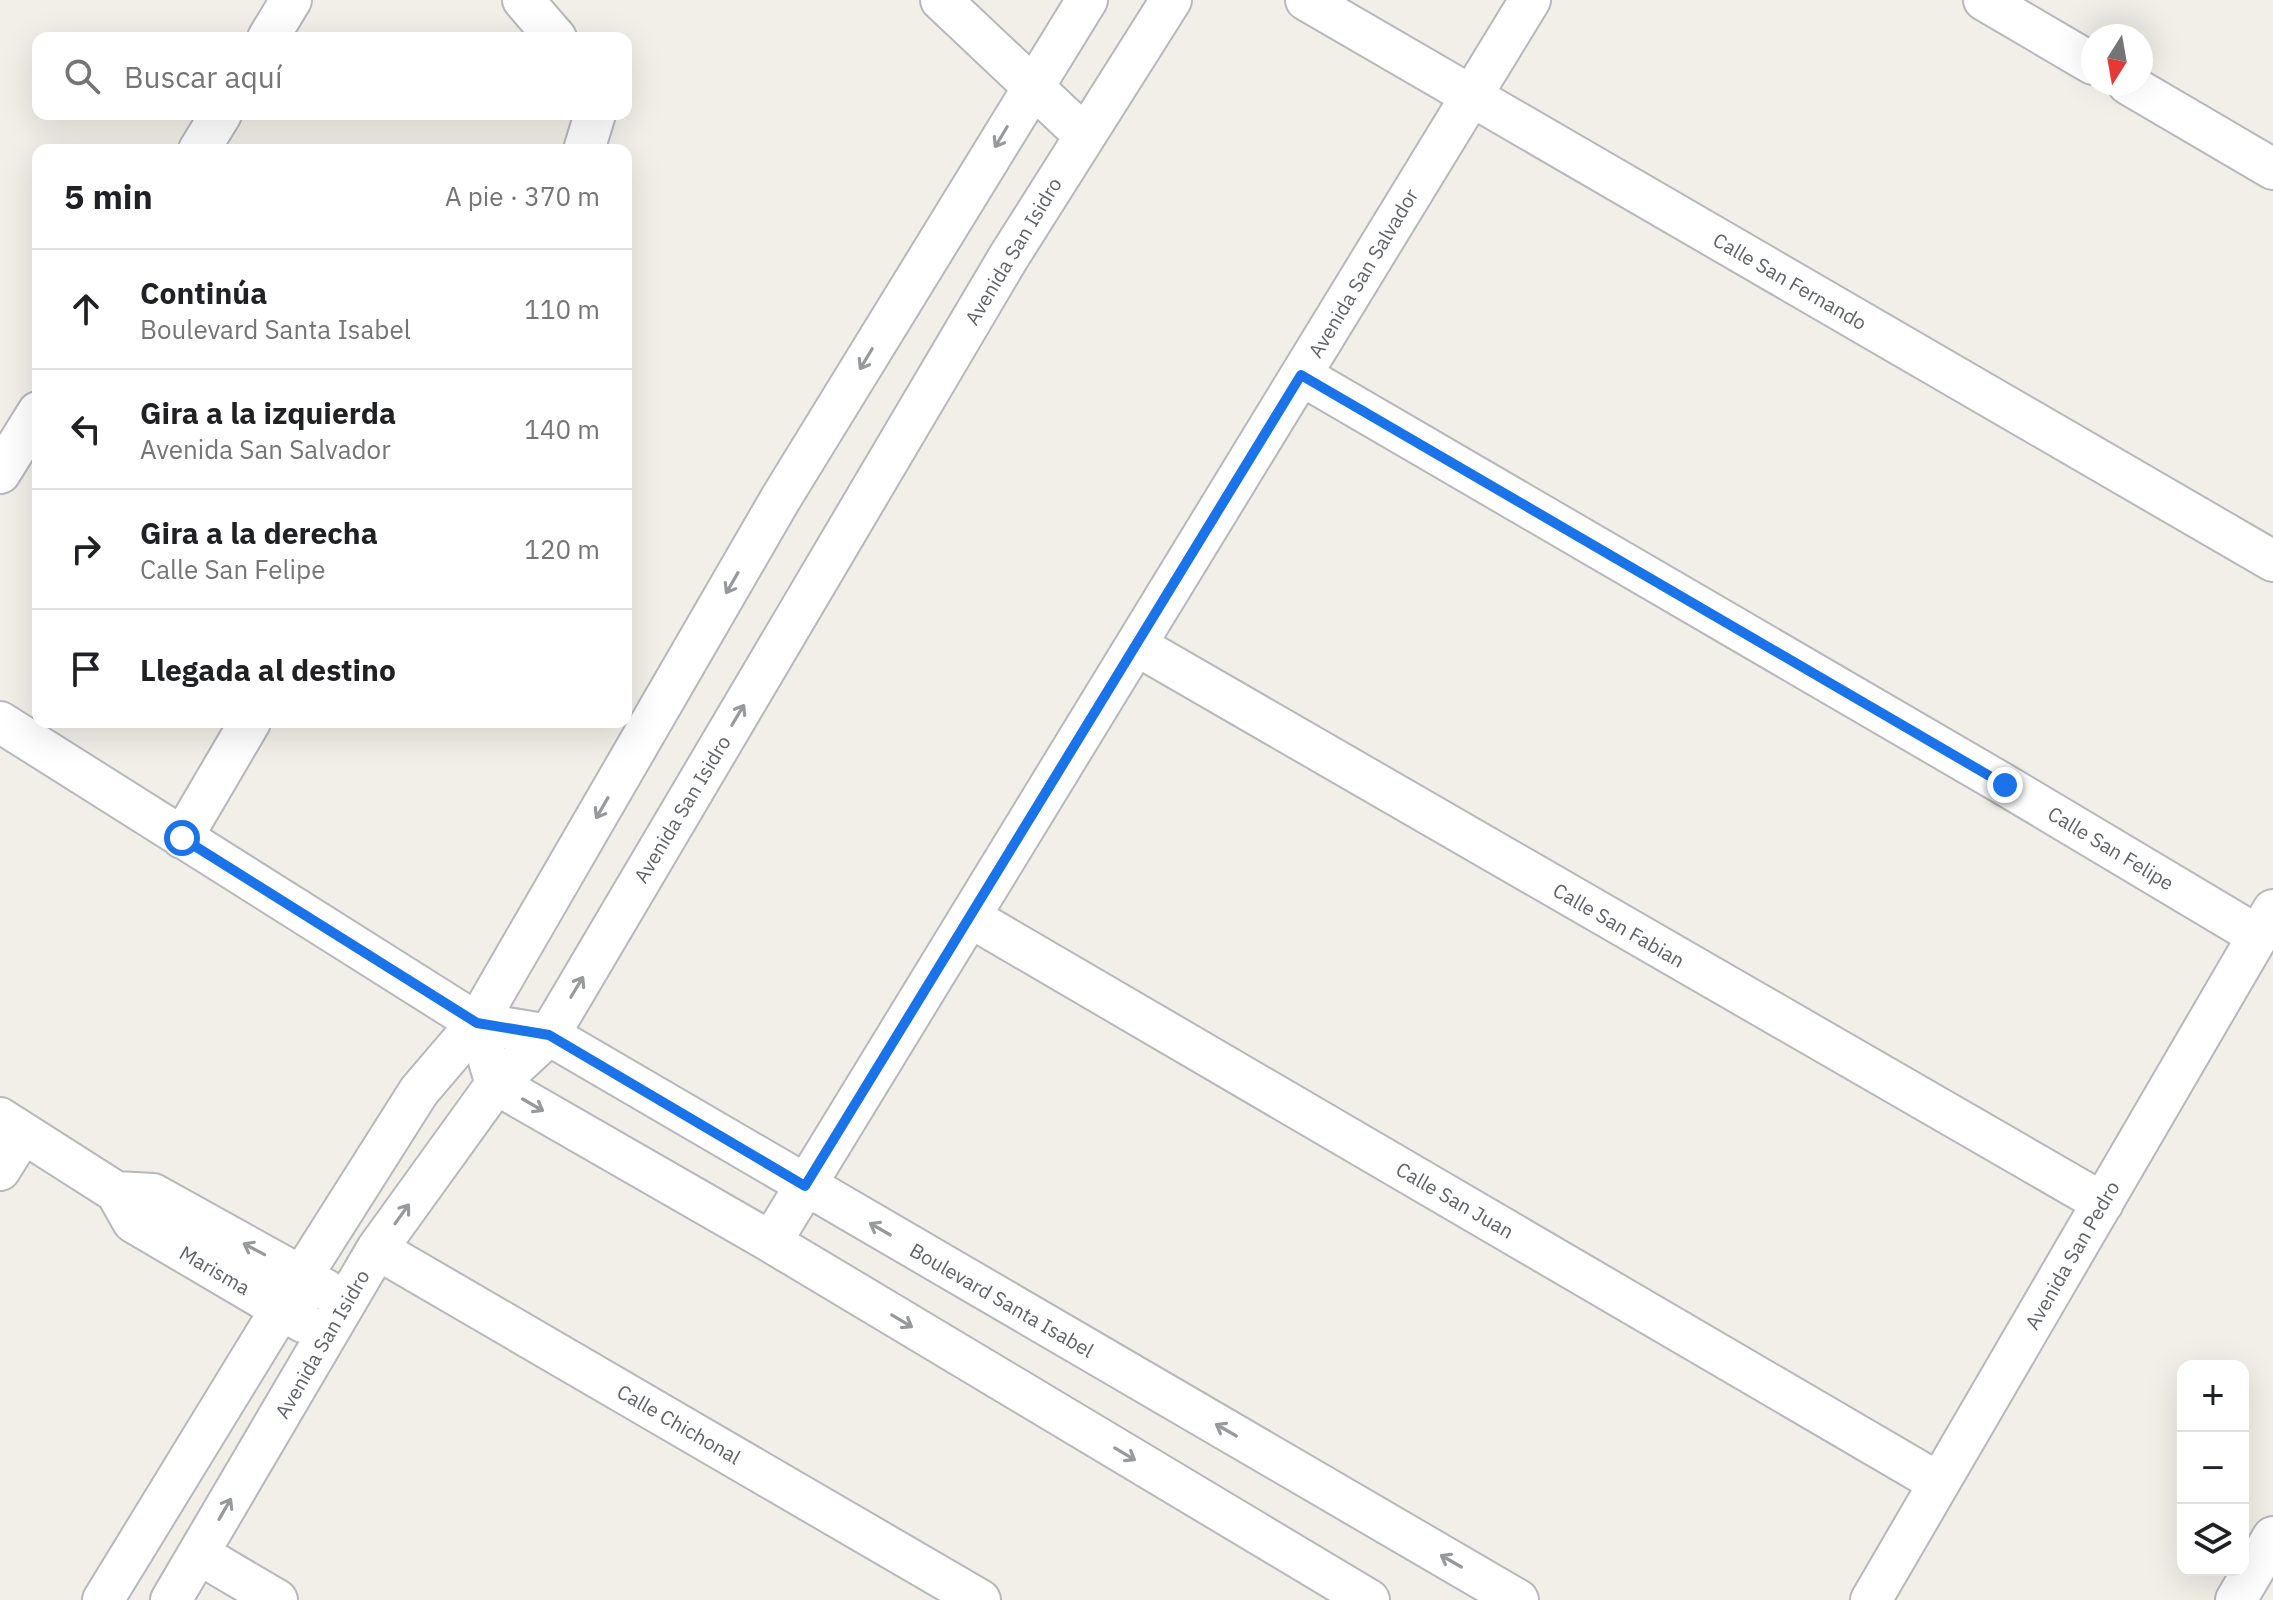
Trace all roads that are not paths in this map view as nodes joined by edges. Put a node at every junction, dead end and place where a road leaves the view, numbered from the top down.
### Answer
1 (291, 0) edge
2 (523, 0) edge
3 (941, 0) edge
4 (1087, 0) edge
5 (1171, 0) edge
6 (1306, 0) edge
7 (1530, 0) edge
8 (1984, 0) edge
9 (272, 32) edge
10 (551, 32) edge
11 (2081, 57) edge
12 (1031, 88) junction
13 (1472, 96) junction
14 (2148, 96) edge
15 (217, 120) edge
16 (593, 120) edge
17 (1084, 135) junction
18 (203, 144) edge
19 (586, 144) edge
20 (2273, 169) edge
21 (1301, 375) junction
22 (32, 422) edge
23 (0, 473) edge
24 (2273, 561) edge
25 (1136, 645) junction
26 (0, 722) edge
27 (246, 728) edge
28 (182, 838) junction
29 (970, 917) junction
30 (2266, 923) edge
31 (477, 1023) junction
32 (549, 1035) junction
33 (496, 1084) junction
34 (12, 1125) edge
35 (0, 1170) edge
36 (805, 1186) junction
37 (116, 1192) junction
38 (2103, 1203) junction
39 (771, 1242) junction
40 (377, 1249) junction
41 (304, 1276) junction
42 (281, 1309) junction
43 (336, 1319) junction
44 (1939, 1483) junction
45 (2273, 1537) edge
46 (199, 1554) junction
47 (103, 1600) edge
48 (171, 1600) edge
49 (277, 1600) edge
50 (980, 1600) edge
51 (1369, 1600) edge
52 (1518, 1600) edge
53 (1871, 1600) edge
54 (2236, 1600) edge

1 - 9 street
2 - 10 street
3 - 12 street
4 - 12 street
5 - 17 street, Avenida San Isidro
6 - 13 street, Calle San Fernando
7 - 13 street, Avenida San Salvador
8 - 11 street
12 - 17 street
12 -> 31 street
13 - 21 street, Avenida San Salvador
13 - 24 street, Calle San Fernando
14 - 20 street
15 - 18 street
16 - 19 street
32 -> 17 street, Avenida San Isidro
21 - 25 street, Avenida San Salvador
21 - 30 street, Calle San Felipe
22 - 23 street
25 - 29 street, Avenida San Salvador
25 - 38 street, Calle San Fabian
26 - 28 street, Boulevard Santa Isabel
27 - 28 street
28 - 31 street, Boulevard Santa Isabel
29 - 36 street, Avenida San Salvador
29 - 44 street, Calle San Juan
30 - 38 street, Avenida San Pedro
31 - 32 street, Boulevard Santa Isabel
31 - 33 street
31 - 41 street
32 - 33 street, Avenida San Isidro
32 - 36 street, Boulevard Santa Isabel
33 -> 39 street
40 -> 33 street, Avenida San Isidro
34 - 35 street
34 - 37 street, Marisma
36 - 39 street, Avenida San Salvador
52 -> 36 street, Boulevard Santa Isabel
41 -> 37 street, Marisma
37 - 42 street, Marisma
38 - 44 street, Avenida San Pedro
39 -> 51 street
40 - 43 street, Avenida San Isidro
40 - 50 street, Calle Chichonal
41 - 42 street
41 - 43 street, Marisma
42 - 43 street, Marisma
42 - 47 street
46 -> 43 street, Avenida San Isidro
44 - 53 street, Avenida San Pedro
45 - 54 street
46 - 48 street, Avenida San Isidro
46 - 49 street

